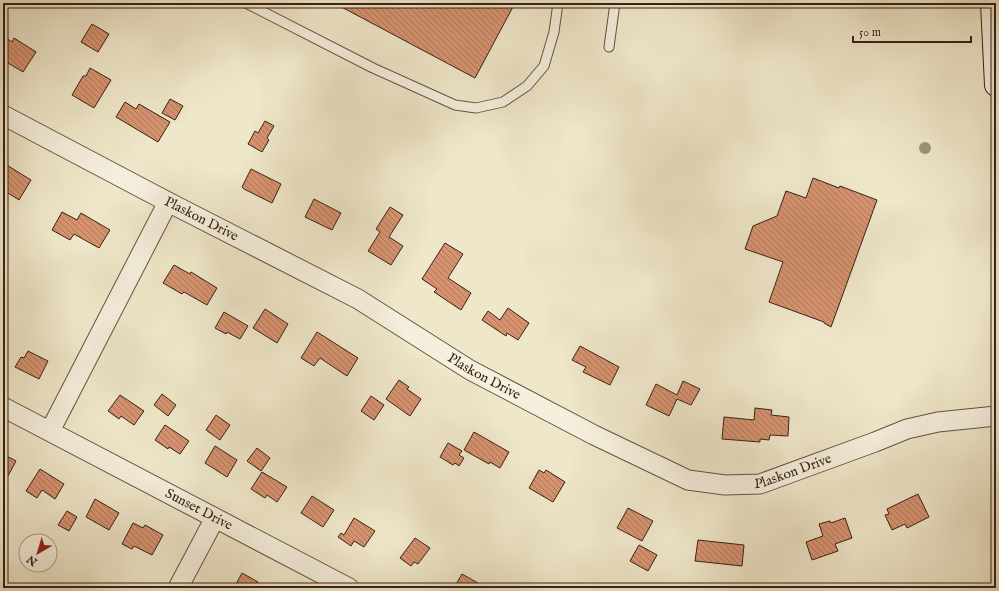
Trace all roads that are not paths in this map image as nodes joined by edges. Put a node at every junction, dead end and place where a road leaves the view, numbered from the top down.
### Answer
1 (246, 3) edge
2 (558, 3) edge
3 (615, 3) edge
4 (992, 3) edge
5 (610, 47) dead end
6 (996, 85) edge
7 (3, 115) edge
8 (168, 202) junction
9 (3, 407) edge
10 (996, 416) edge
11 (50, 431) junction
12 (215, 518) junction
13 (178, 588) edge
14 (349, 588) edge

1 - 2 lane
3 - 5 lane
4 - 6 main road
7 - 8 street, Plaskon Drive
8 - 10 street, Plaskon Drive
8 - 11 street
9 - 11 street, Sunset Drive
11 - 12 street, Sunset Drive
12 - 13 street
12 - 14 street, Sunset Drive

